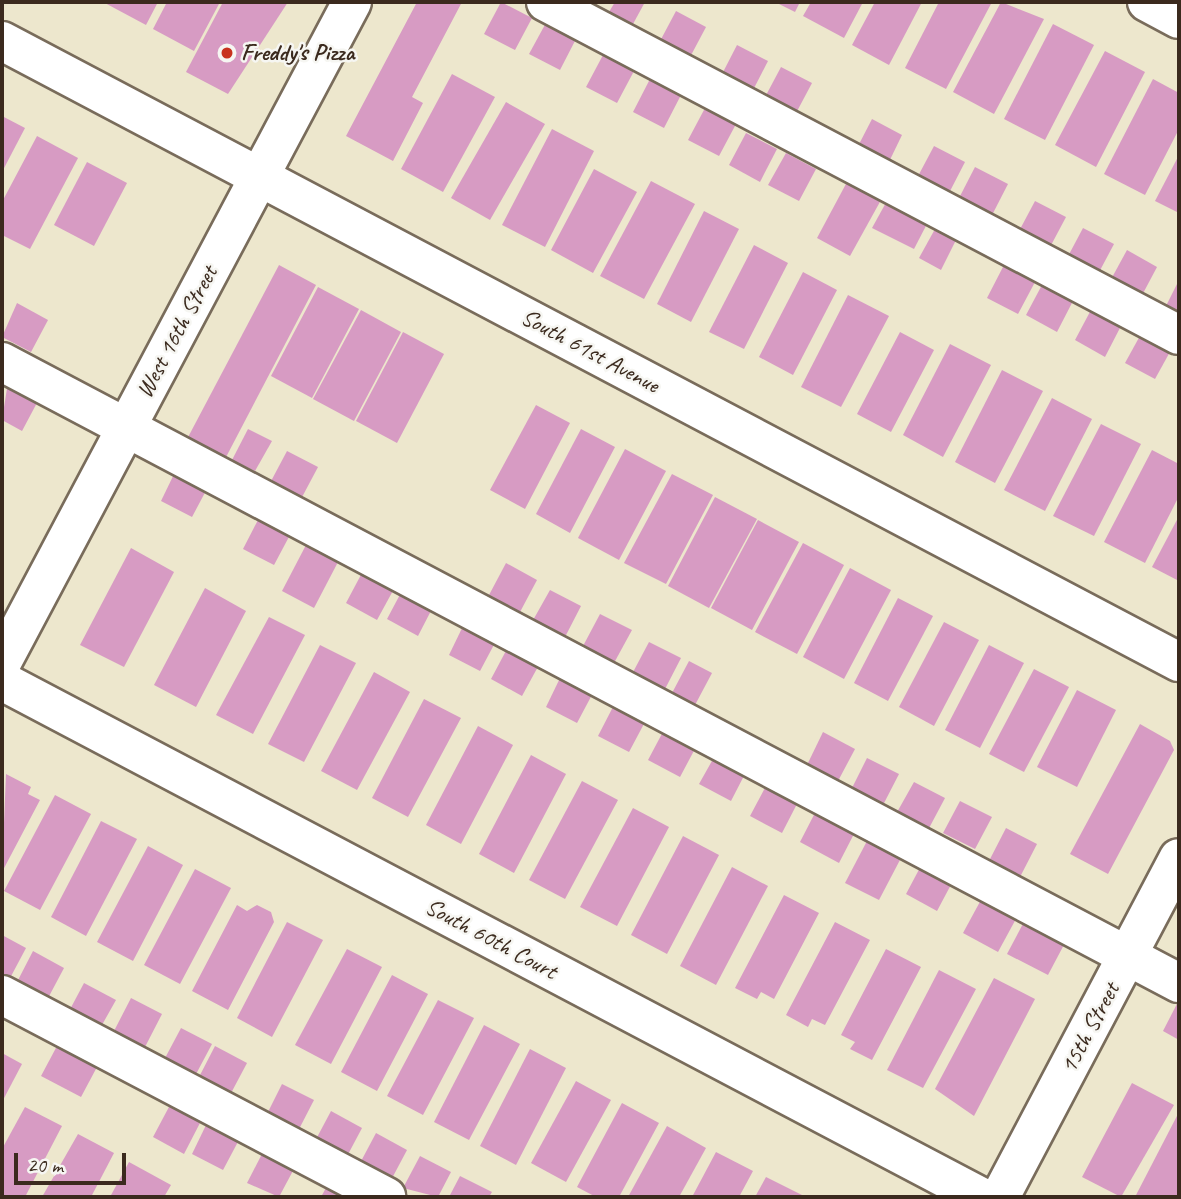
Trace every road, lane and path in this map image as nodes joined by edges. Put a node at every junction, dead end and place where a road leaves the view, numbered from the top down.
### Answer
1 (352, 2) edge
2 (546, 2) edge
3 (1147, 2) edge
4 (1179, 19) edge
5 (2, 41) edge
6 (259, 177) junction
7 (1179, 335) edge
8 (2, 362) edge
9 (126, 428) junction
10 (2, 662) edge
11 (1179, 662) edge
12 (2, 681) edge
13 (1179, 858) edge
14 (1128, 956) junction
15 (1179, 983) edge
16 (2, 995) edge
17 (386, 1197) edge
18 (981, 1197) edge
19 (1000, 1197) edge

1 - 6 street, West 16th Street
2 - 7 street
3 - 4 street
5 - 6 street, South 61st Avenue
6 - 9 street, West 16th Street
6 - 11 street, South 61st Avenue
8 - 9 street
9 - 10 street, West 16th Street
9 - 14 street
12 - 18 street, South 60th Court
13 - 14 street, 15th Street
14 - 15 street
14 - 19 street, 15th Street
16 - 17 street

